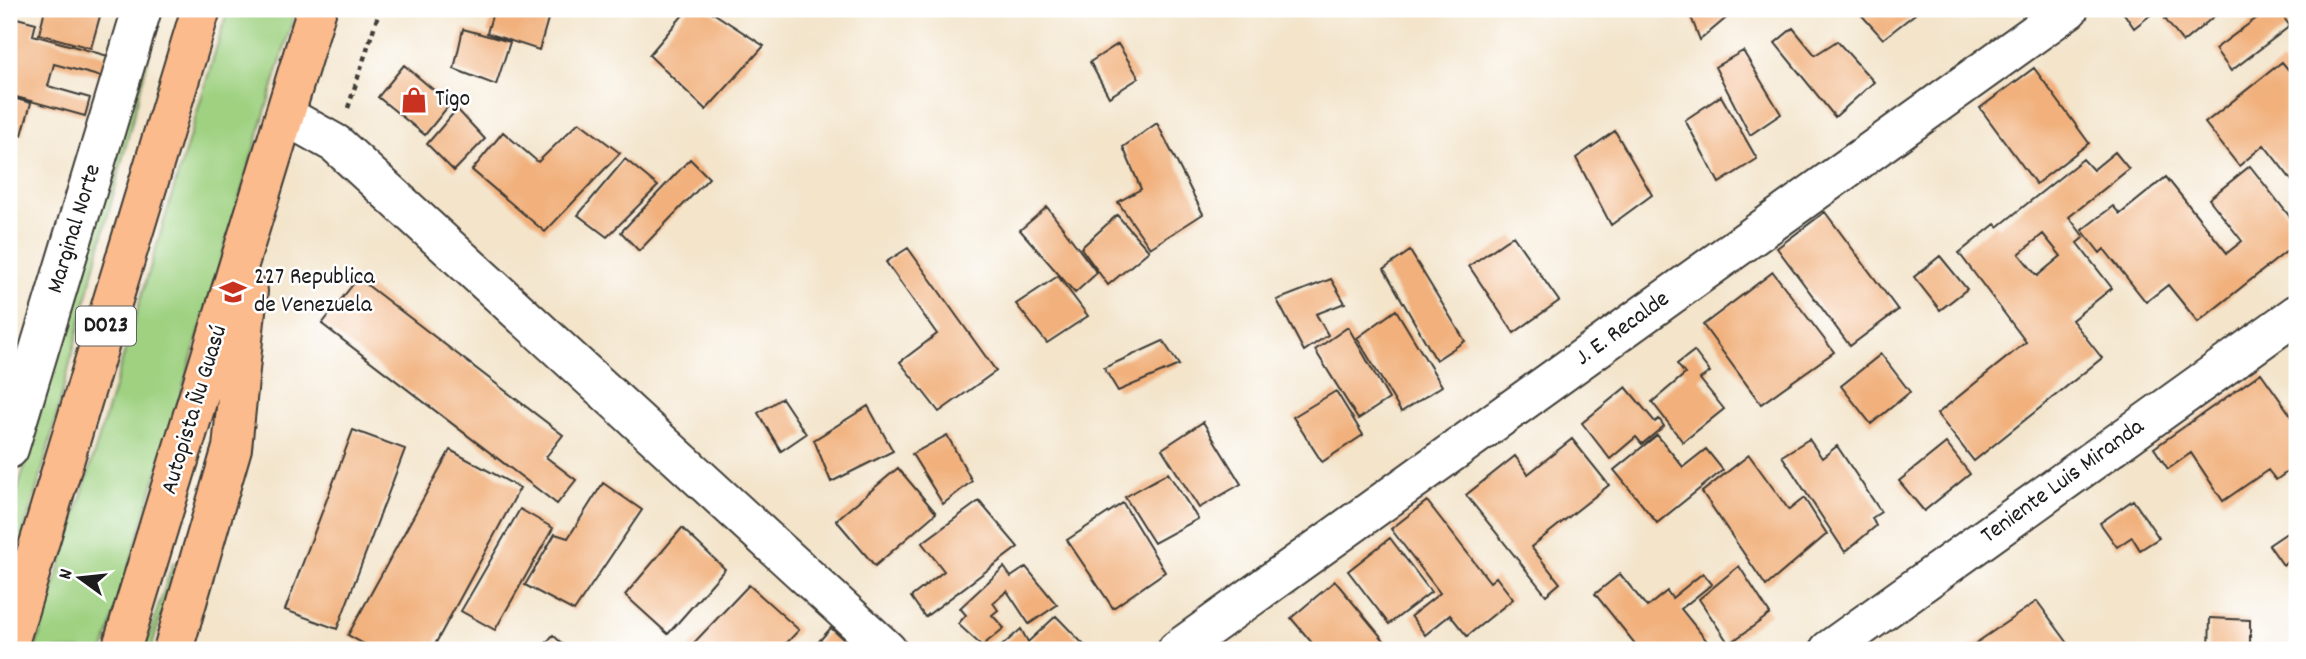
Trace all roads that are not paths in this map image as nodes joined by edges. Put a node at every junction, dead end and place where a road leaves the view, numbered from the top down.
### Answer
1 (142, 9) edge
2 (183, 9) edge
3 (201, 9) edge
4 (317, 9) edge
5 (334, 9) edge
6 (2069, 9) edge
7 (288, 106) junction
8 (255, 216) junction
9 (2297, 314) edge
10 (105, 327) junction
11 (9, 449) edge
12 (9, 643) edge
13 (121, 650) edge
14 (173, 650) edge
15 (887, 650) edge
16 (1177, 650) edge
17 (1829, 650) edge

1 - 11 street, Marginal Norte
2 - 10 highway
3 - 10 highway, D023
4 - 7 highway, Autopista Ñu Guasú
5 - 7 highway
6 - 16 street, J. E. Recalde
7 - 8 highway, Autopista Ñu Guasú
7 - 15 street
8 - 13 highway, Autopista Ñu Guasú
8 - 14 highway
9 - 17 street, Teniente Luis Miranda
10 - 12 highway, D023

